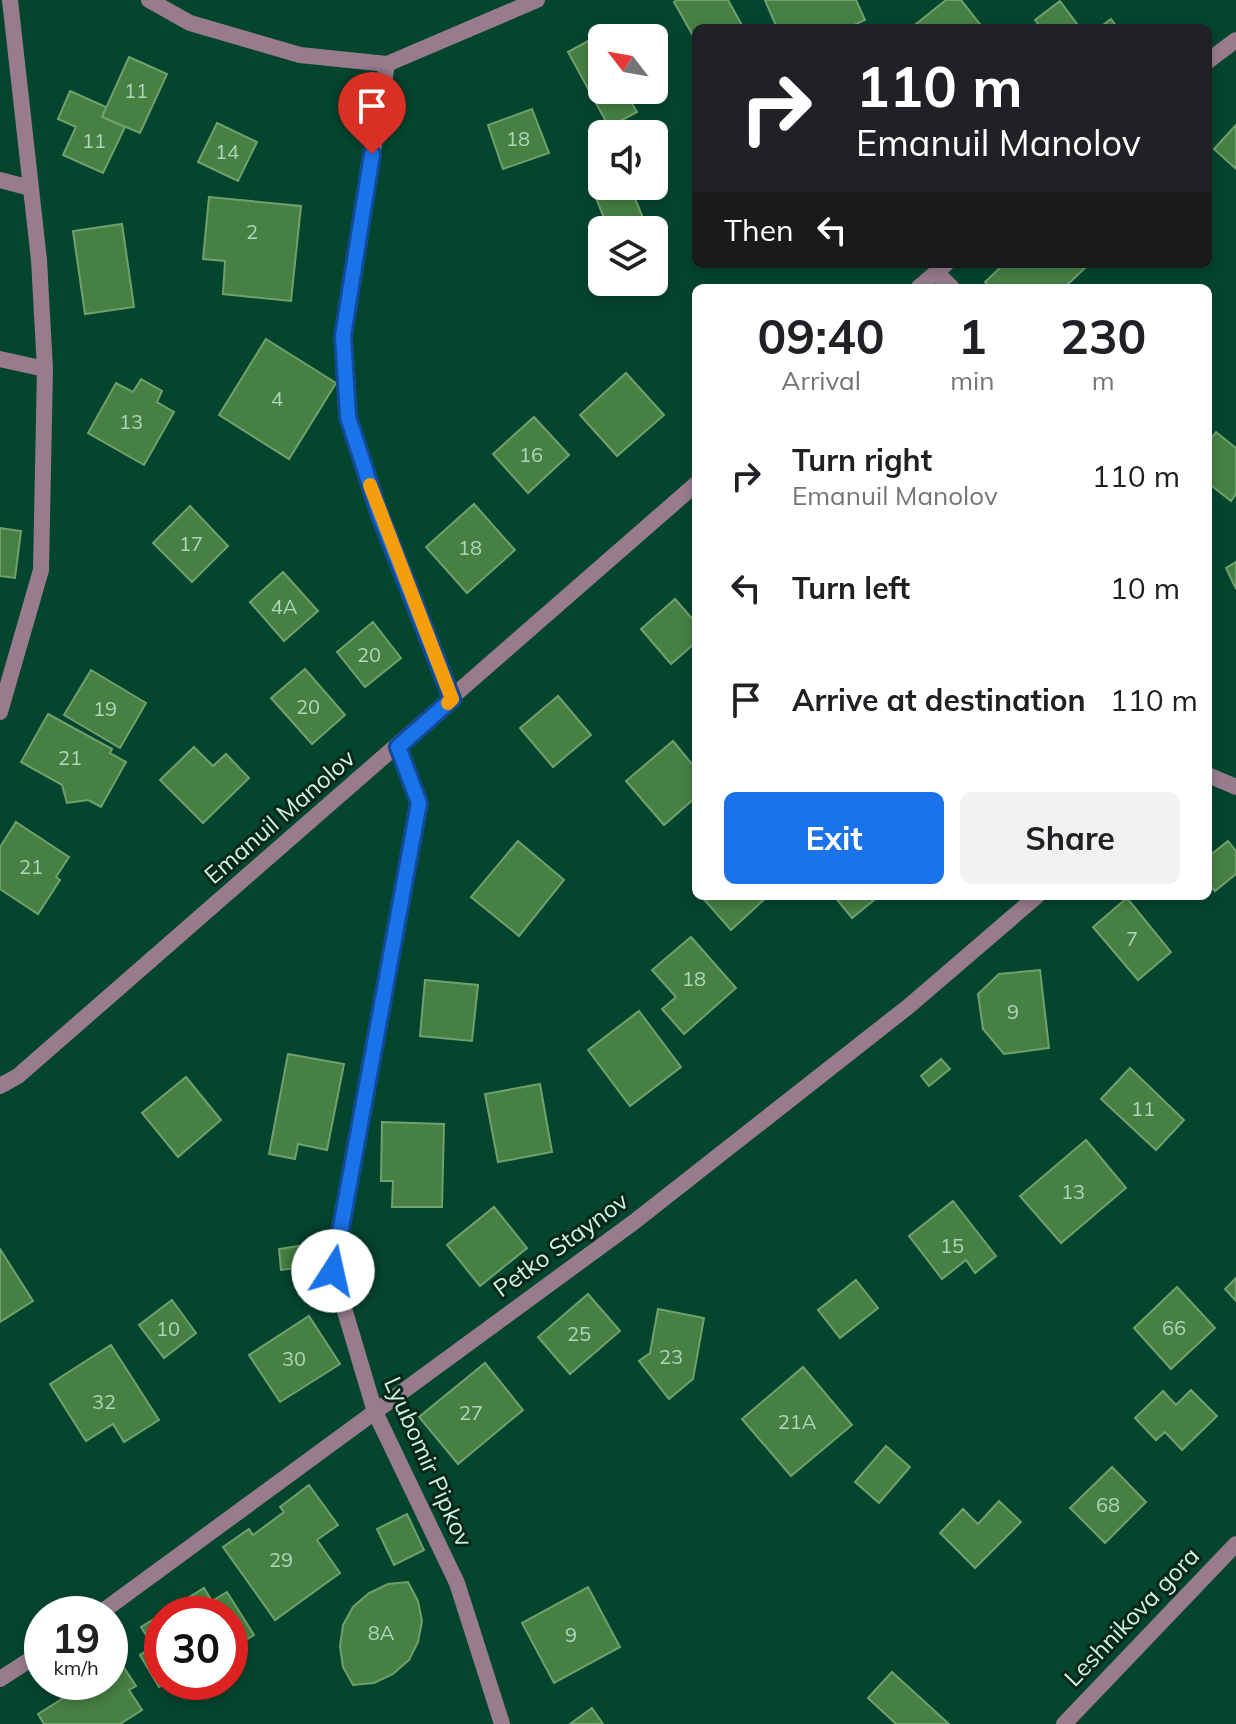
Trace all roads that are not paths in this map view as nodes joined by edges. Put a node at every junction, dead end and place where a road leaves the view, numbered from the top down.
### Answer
1 (10, 0) edge
2 (149, 0) edge
3 (537, 0) edge
4 (1236, 40) edge
5 (1212, 58) edge
6 (387, 64) junction
7 (0, 180) edge
8 (30, 188) junction
9 (941, 268) edge
10 (923, 284) edge
11 (0, 359) edge
12 (45, 369) junction
13 (692, 488) edge
14 (452, 699) junction
15 (0, 712) edge
16 (398, 747) junction
17 (1212, 777) edge
18 (1236, 787) edge
19 (1032, 900) edge
20 (0, 1086) edge
21 (375, 1412) junction
22 (1236, 1544) edge
23 (124, 1596) edge
24 (24, 1664) edge
25 (0, 1679) edge
26 (502, 1724) edge
27 (1064, 1724) edge

1 - 8 street
2 - 6 street
3 - 6 street
4 - 5 street
6 - 14 street
7 - 8 street
8 - 12 street
9 - 10 street
11 - 12 street
12 - 15 street
13 - 14 street, Emanuil Manolov
14 - 16 street, Emanuil Manolov
16 - 20 street, Emanuil Manolov
16 - 21 street, Lyubomir Pipkov
17 - 18 street
19 - 21 street, Petko Staynov
21 - 23 street, Petko Staynov
21 - 26 street, Lyubomir Pipkov
22 - 27 street, Leshnikova gora
24 - 25 street

